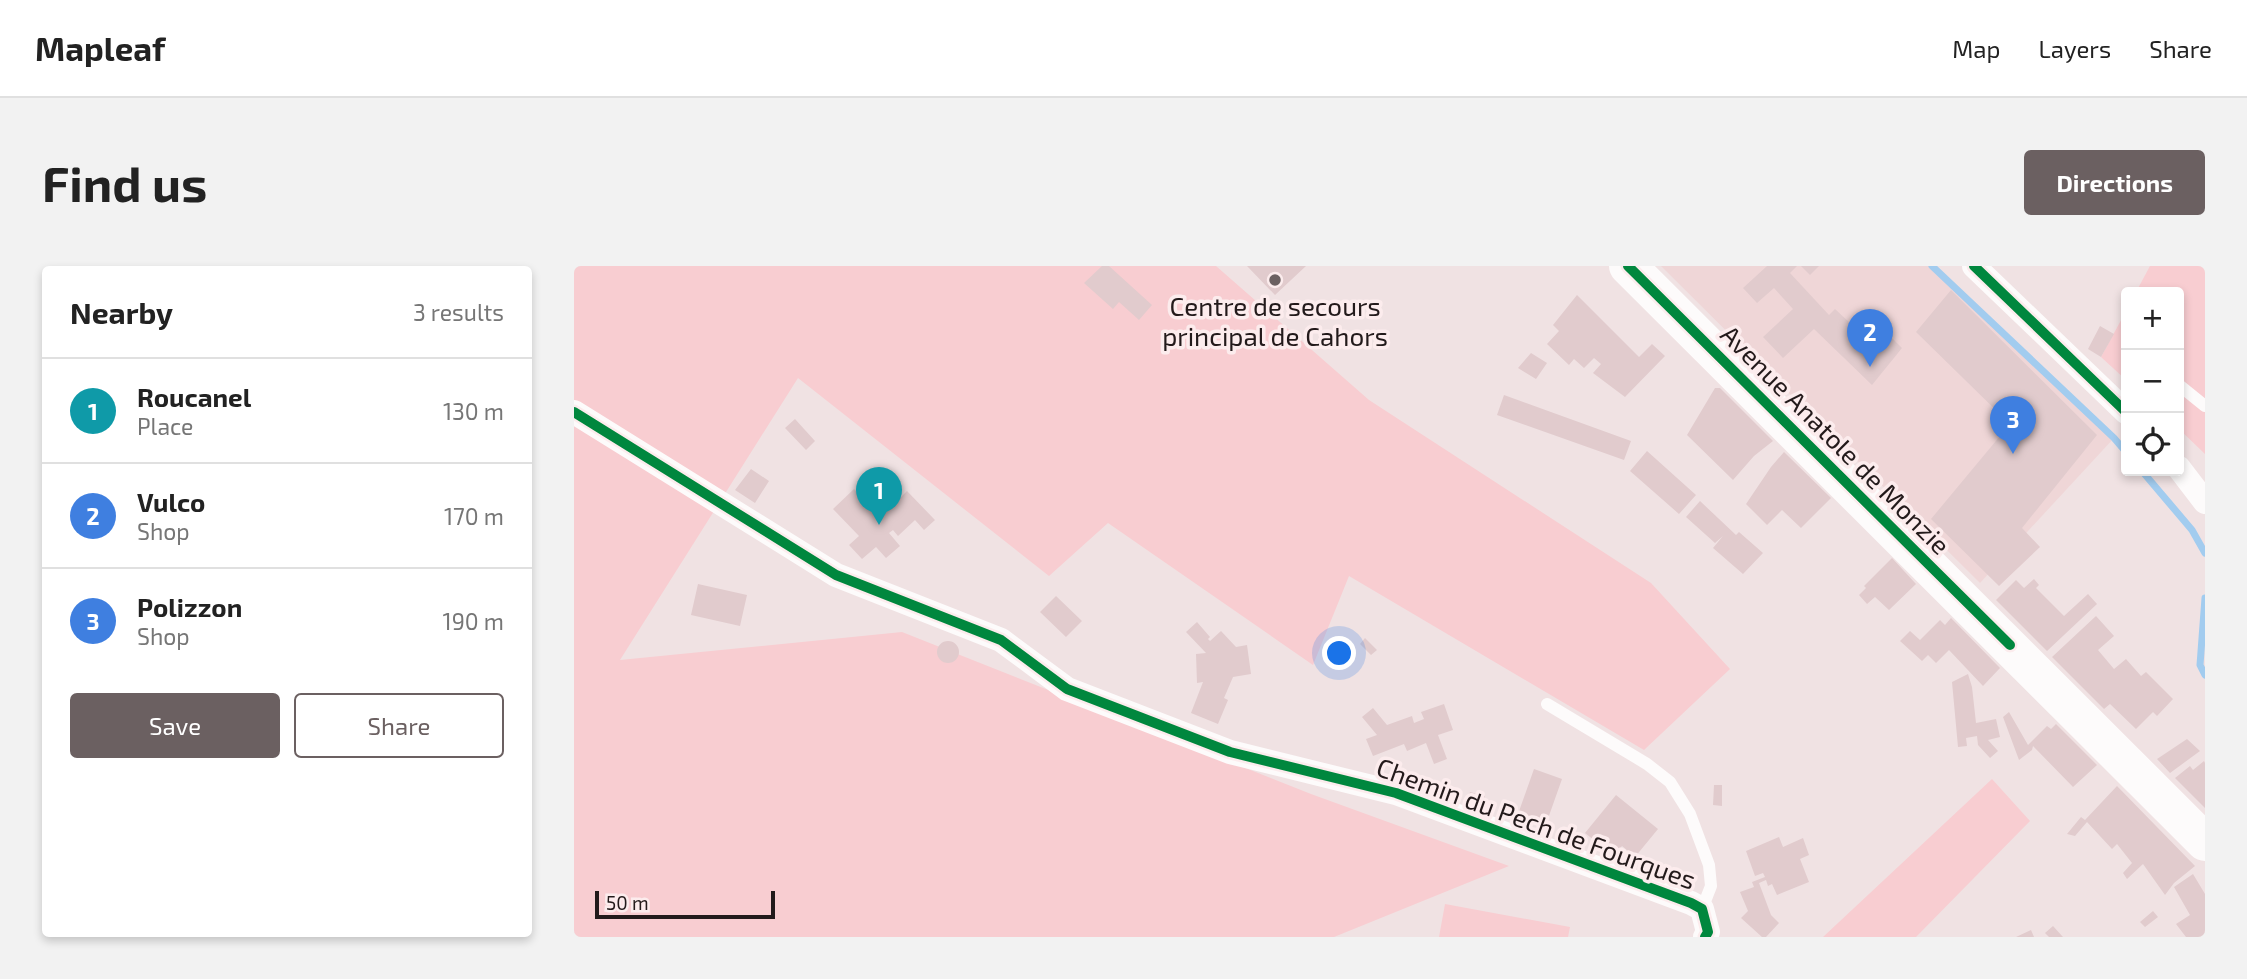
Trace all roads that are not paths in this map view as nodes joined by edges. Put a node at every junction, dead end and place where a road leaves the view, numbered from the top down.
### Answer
1 (1628, 266) edge
2 (1974, 266) edge
3 (2184, 389) edge
4 (2205, 406) edge
5 (2121, 407) edge
6 (574, 412) edge
7 (2184, 475) edge
8 (2205, 502) edge
9 (1546, 704) dead end
10 (2205, 842) edge
11 (1702, 909) junction
12 (1705, 937) edge

1 - 10 main road, Avenue Anatole de Monzie
2 - 5 street
3 - 4 lane
6 - 11 street, Chemin du Pech de Fourques
7 - 8 street
9 - 11 lane
11 - 12 street, Chemin du Pech de Fourques

